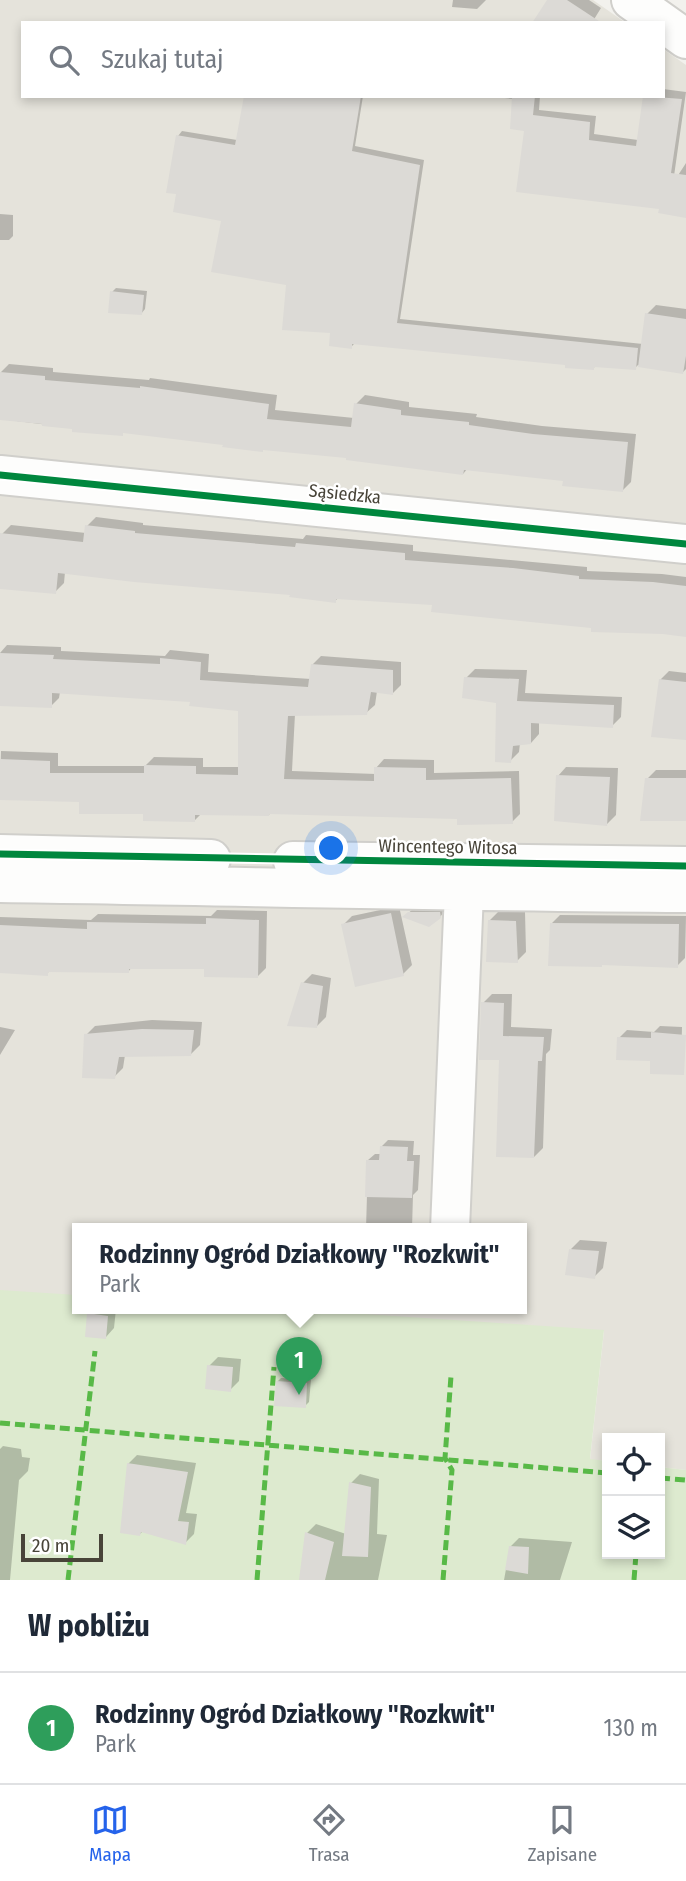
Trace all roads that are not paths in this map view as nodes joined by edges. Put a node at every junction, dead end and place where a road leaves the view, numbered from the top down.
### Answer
1 (631, 0) edge
2 (661, 21) edge
3 (665, 24) edge
4 (686, 39) edge
5 (0, 475) edge
6 (686, 544) edge
7 (0, 854) edge
8 (686, 866) edge
9 (285, 874) junction
10 (0, 883) edge
11 (464, 892) junction
12 (686, 893) edge
13 (450, 1223) edge

1 - 2 street
3 - 4 street
5 - 6 street, Sąsiedzka
7 - 9 street, Wincentego Witosa
8 - 9 street, Wincentego Witosa
9 - 10 street, Wincentego Witosa
9 - 11 street, Wincentego Witosa
11 - 12 street, Wincentego Witosa
11 - 13 street

